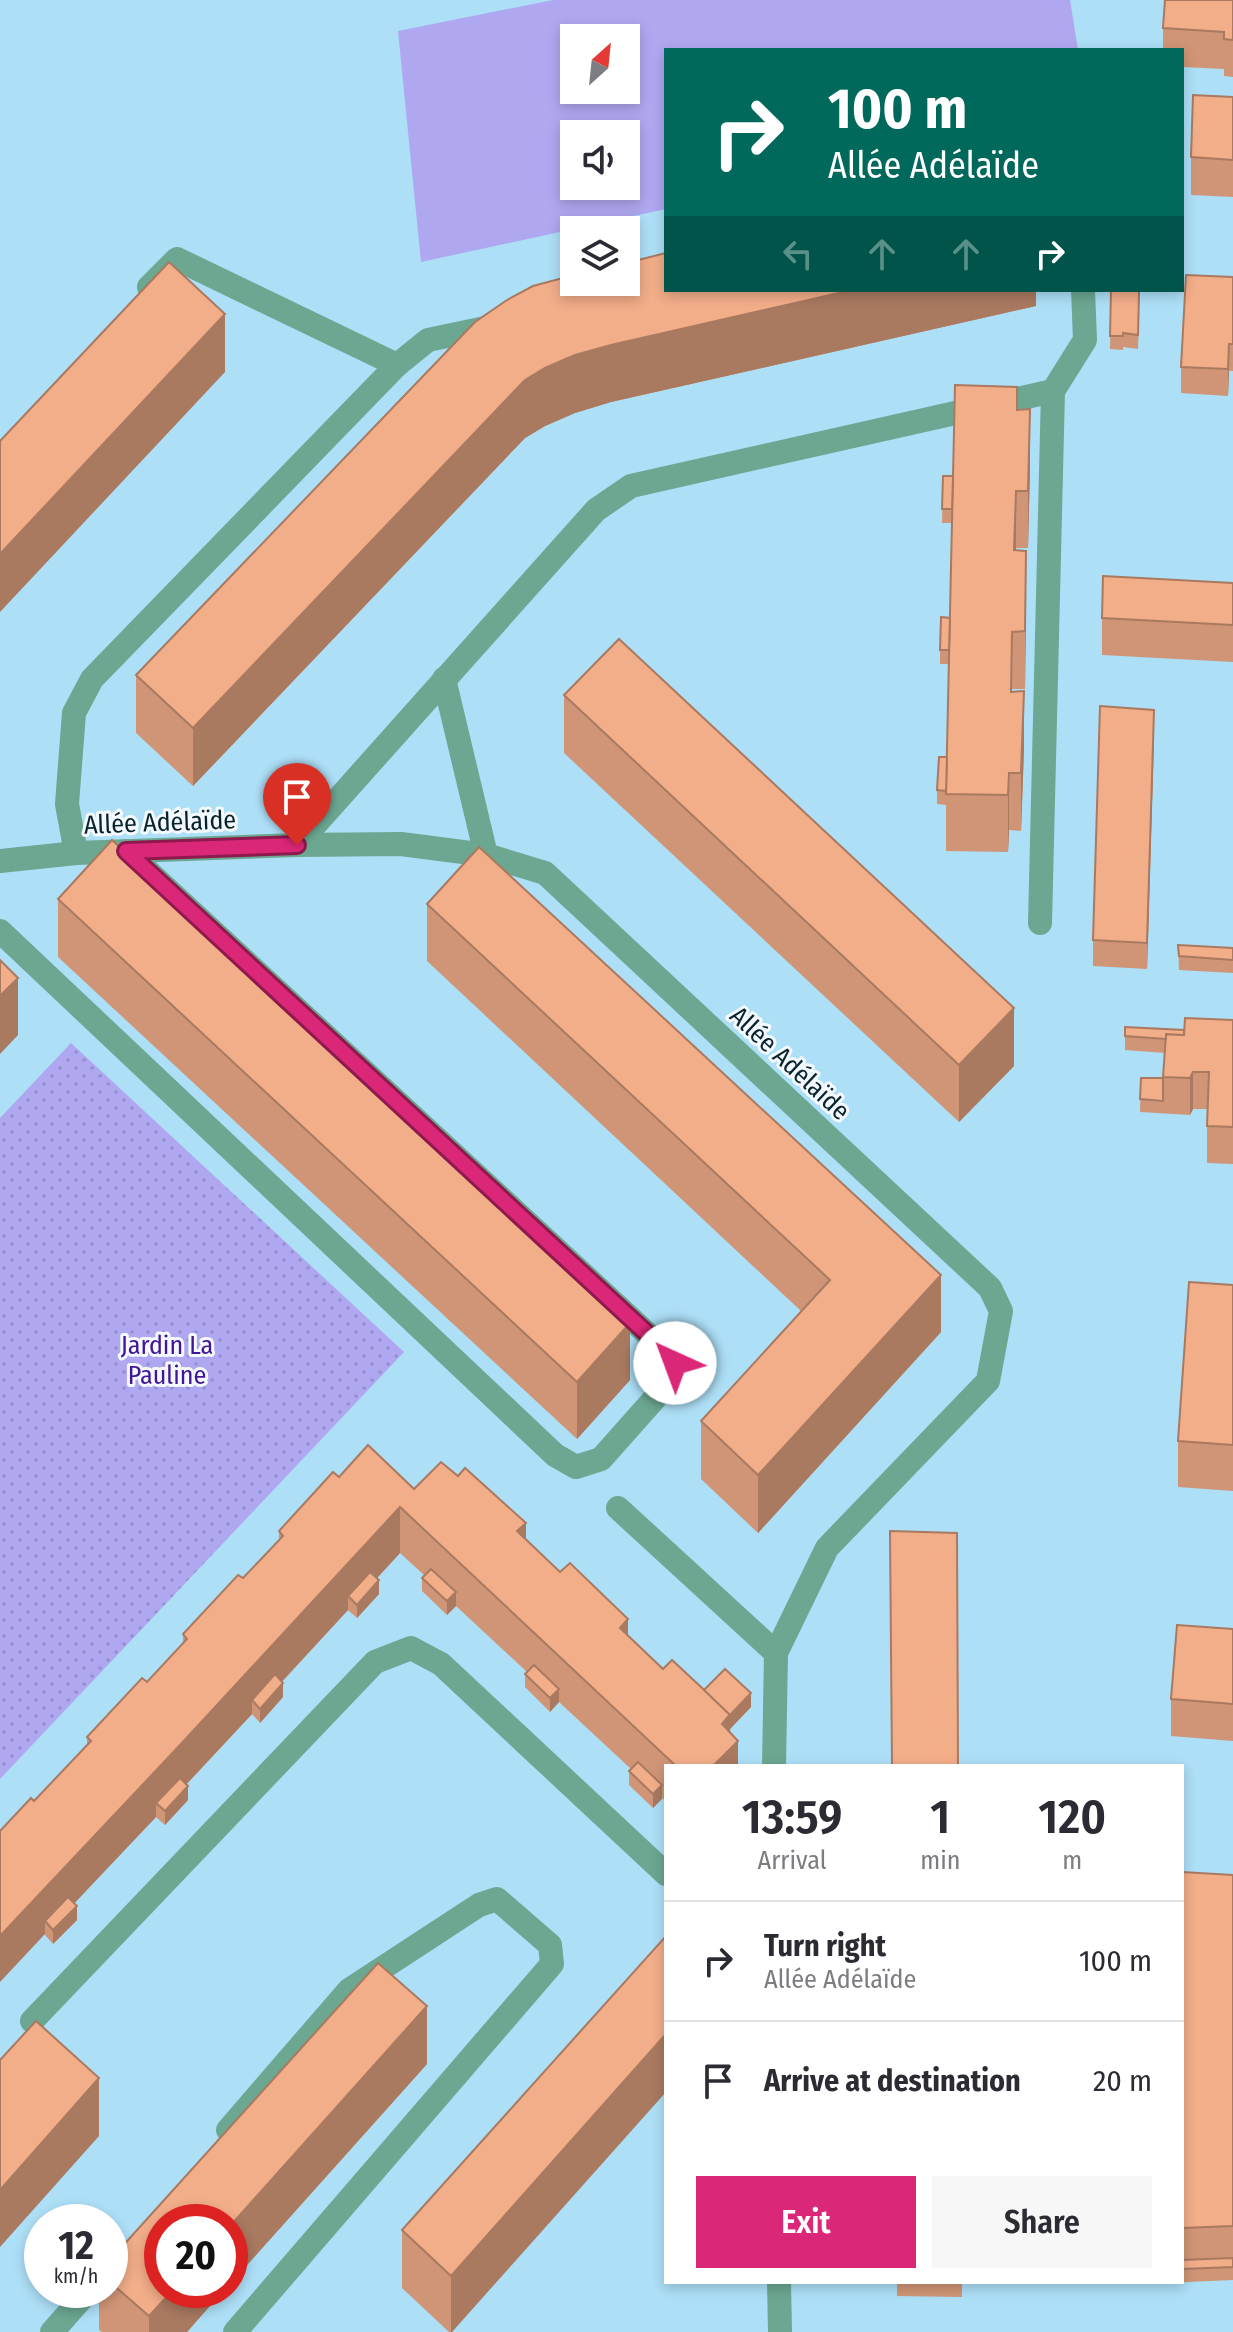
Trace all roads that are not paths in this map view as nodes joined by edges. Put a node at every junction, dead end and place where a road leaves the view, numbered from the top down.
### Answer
1 (1083, 292) edge
2 (133, 304) edge
3 (513, 322) edge
4 (397, 365) junction
5 (1053, 391) junction
6 (444, 679) junction
7 (297, 845) junction
8 (126, 851) junction
9 (76, 853) junction
10 (486, 855) junction
11 (0, 861) edge
12 (1040, 923) dead end
13 (0, 931) edge
14 (618, 1508) dead end
15 (776, 1653) junction
16 (774, 1764) edge
17 (664, 1872) edge
18 (32, 2021) edge
19 (214, 2146) edge
20 (779, 2284) edge
21 (73, 2308) edge
22 (52, 2332) edge
23 (235, 2332) edge
24 (780, 2332) edge

1 - 5 street
2 - 4 street
3 - 4 street
4 - 9 street
5 - 6 street
5 - 12 street
6 - 7 street
6 - 10 street
7 - 8 street, Allée Adélaïde
7 - 10 street, Allée Adélaïde
8 - 9 street, Allée Adélaïde
8 - 13 street
9 - 11 street, Allée Adélaïde
10 - 15 street, Allée Adélaïde
14 - 15 street
15 - 16 street, Allée Adélaïde
17 - 18 street
19 - 23 street
20 - 24 street
21 - 22 street

